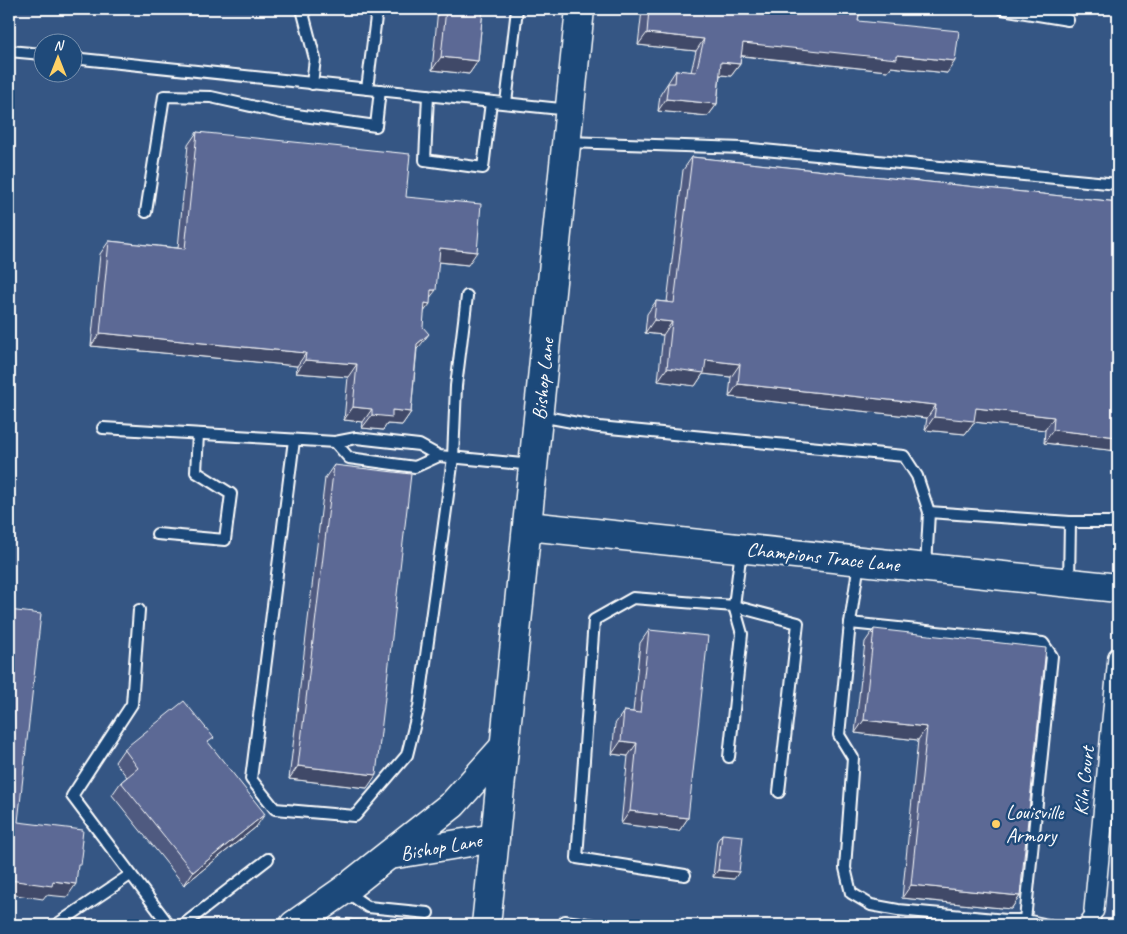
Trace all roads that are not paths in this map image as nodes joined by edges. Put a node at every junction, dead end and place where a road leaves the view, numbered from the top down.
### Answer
1 (302, 9) edge
2 (377, 9) edge
3 (517, 9) edge
4 (580, 9) edge
5 (1002, 9) edge
6 (1068, 20) dead end
7 (9, 51) edge
8 (32, 53) edge
9 (82, 59) edge
10 (312, 84) junction
11 (367, 89) junction
12 (380, 90) junction
13 (428, 95) junction
14 (491, 102) junction
15 (506, 103) junction
16 (571, 110) junction
17 (567, 142) junction
18 (1118, 184) edge
19 (146, 212) dead end
20 (466, 296) dead end
21 (539, 415) junction
22 (104, 428) dead end
23 (198, 434) junction
24 (294, 440) junction
25 (335, 442) junction
26 (438, 456) junction
27 (453, 458) junction
28 (534, 465) junction
29 (929, 512) junction
30 (1070, 522) junction
31 (1118, 522) edge
32 (528, 526) junction
33 (157, 534) dead end
34 (741, 549) junction
35 (859, 561) junction
36 (926, 568) junction
37 (1069, 583) junction
38 (1118, 588) edge
39 (734, 606) junction
40 (139, 610) dead end
41 (850, 623) junction
42 (1118, 656) edge
43 (503, 748) junction
44 (729, 757) dead end
45 (778, 792) dead end
46 (495, 838) junction
47 (386, 856) junction
48 (268, 859) dead end
49 (130, 875) junction
50 (685, 875) dead end
51 (344, 890) junction
52 (428, 913) dead end
53 (1025, 920) junction
54 (1090, 920) edge
55 (56, 925) edge
56 (169, 925) edge
57 (183, 925) edge
58 (294, 925) edge
59 (486, 925) edge
60 (565, 925) edge
61 (595, 925) edge
62 (1049, 925) edge

1 - 10 lane
2 - 11 lane
3 - 15 lane
4 - 16 street, Bishop Lane
5 - 6 lane
7 - 8 lane
9 - 10 lane
10 - 11 lane
11 - 12 lane
12 - 13 lane
12 - 19 lane
13 - 14 lane
13 - 14 lane
14 - 15 lane
15 - 16 lane
16 - 17 street, Bishop Lane
17 - 18 lane
17 - 21 street, Bishop Lane
20 - 27 lane
21 - 28 street, Bishop Lane
21 - 29 lane
22 - 23 lane
23 - 24 lane
23 - 33 lane
24 - 25 lane
24 - 27 lane
25 - 26 lane
25 - 26 lane
26 - 27 lane
27 - 28 lane
28 - 32 street, Bishop Lane
29 - 30 lane
29 - 36 lane
30 - 31 lane
30 - 37 lane
32 - 34 street, Champions Trace Lane
32 - 43 street, Bishop Lane
34 - 35 street, Champions Trace Lane
34 - 39 lane
35 - 36 street, Champions Trace Lane
35 - 41 lane
36 - 37 street, Champions Trace Lane
37 - 38 street, Champions Trace Lane
39 - 44 lane
39 - 45 lane
39 - 50 lane
40 - 49 lane
41 - 53 lane
41 - 53 lane
42 - 54 street, Kiln Court
43 - 46 street, Bishop Lane
43 - 47 street, Bishop Lane
46 - 47 street, Bishop Lane
46 - 59 street
47 - 51 street, Bishop Lane
48 - 57 lane
49 - 55 lane
49 - 56 lane
51 - 52 lane
51 - 58 street, Bishop Lane
53 - 62 lane
60 - 61 lane

